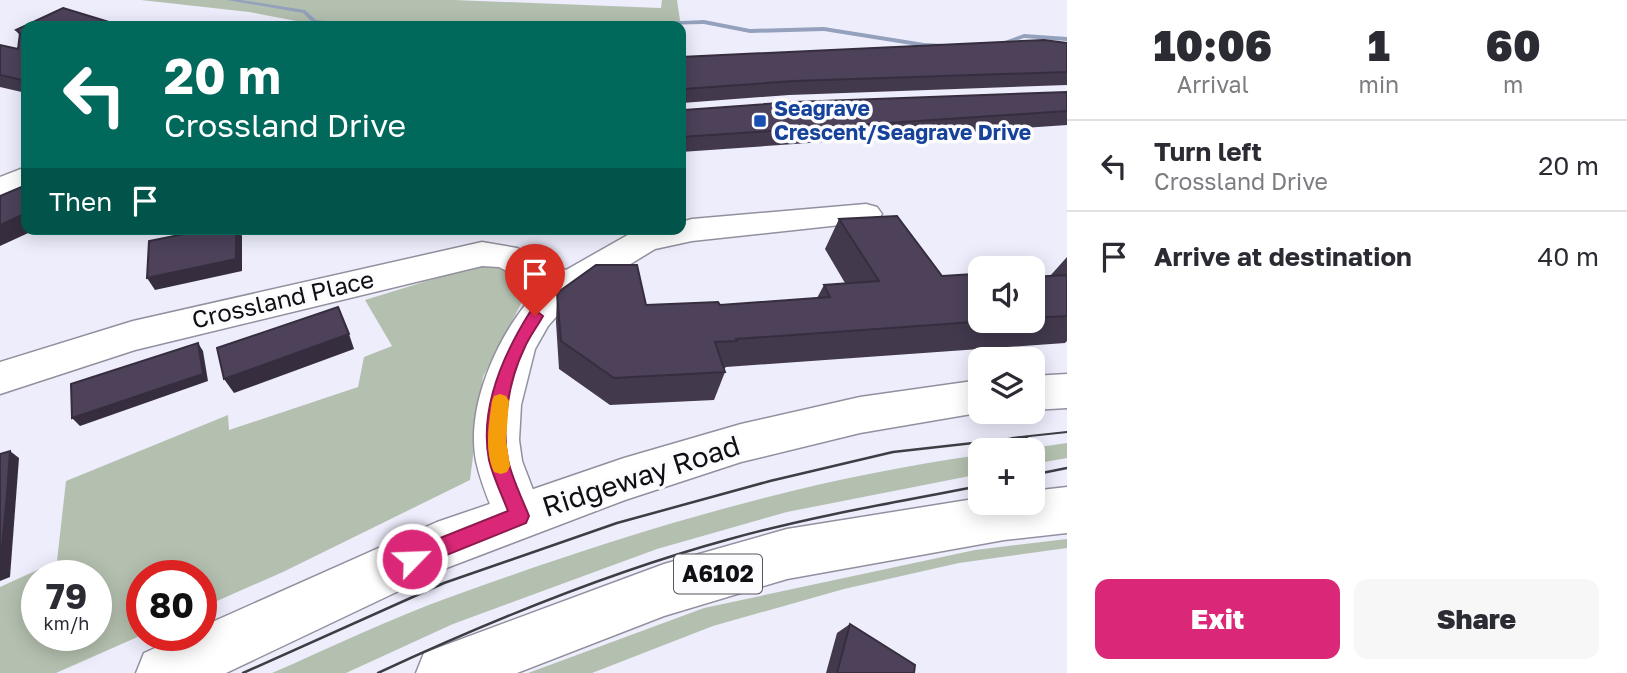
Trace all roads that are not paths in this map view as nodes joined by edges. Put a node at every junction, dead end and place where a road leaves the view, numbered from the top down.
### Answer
1 (21, 178) edge
2 (0, 188) edge
3 (866, 214) dead end
4 (686, 231) edge
5 (668, 235) edge
6 (565, 285) junction
7 (0, 378) edge
8 (1067, 391) edge
9 (1045, 392) edge
10 (968, 399) edge
11 (1067, 510) edge
12 (519, 516) junction
13 (164, 673) edge
14 (444, 673) edge

1 - 2 main road
3 - 4 main road
5 - 6 main road
6 - 7 main road, Crossland Place
6 - 12 main road
8 - 9 main road
10 - 12 main road, Ridgeway Road
11 - 14 main road, A6102
12 - 13 main road, Ridgeway Road

